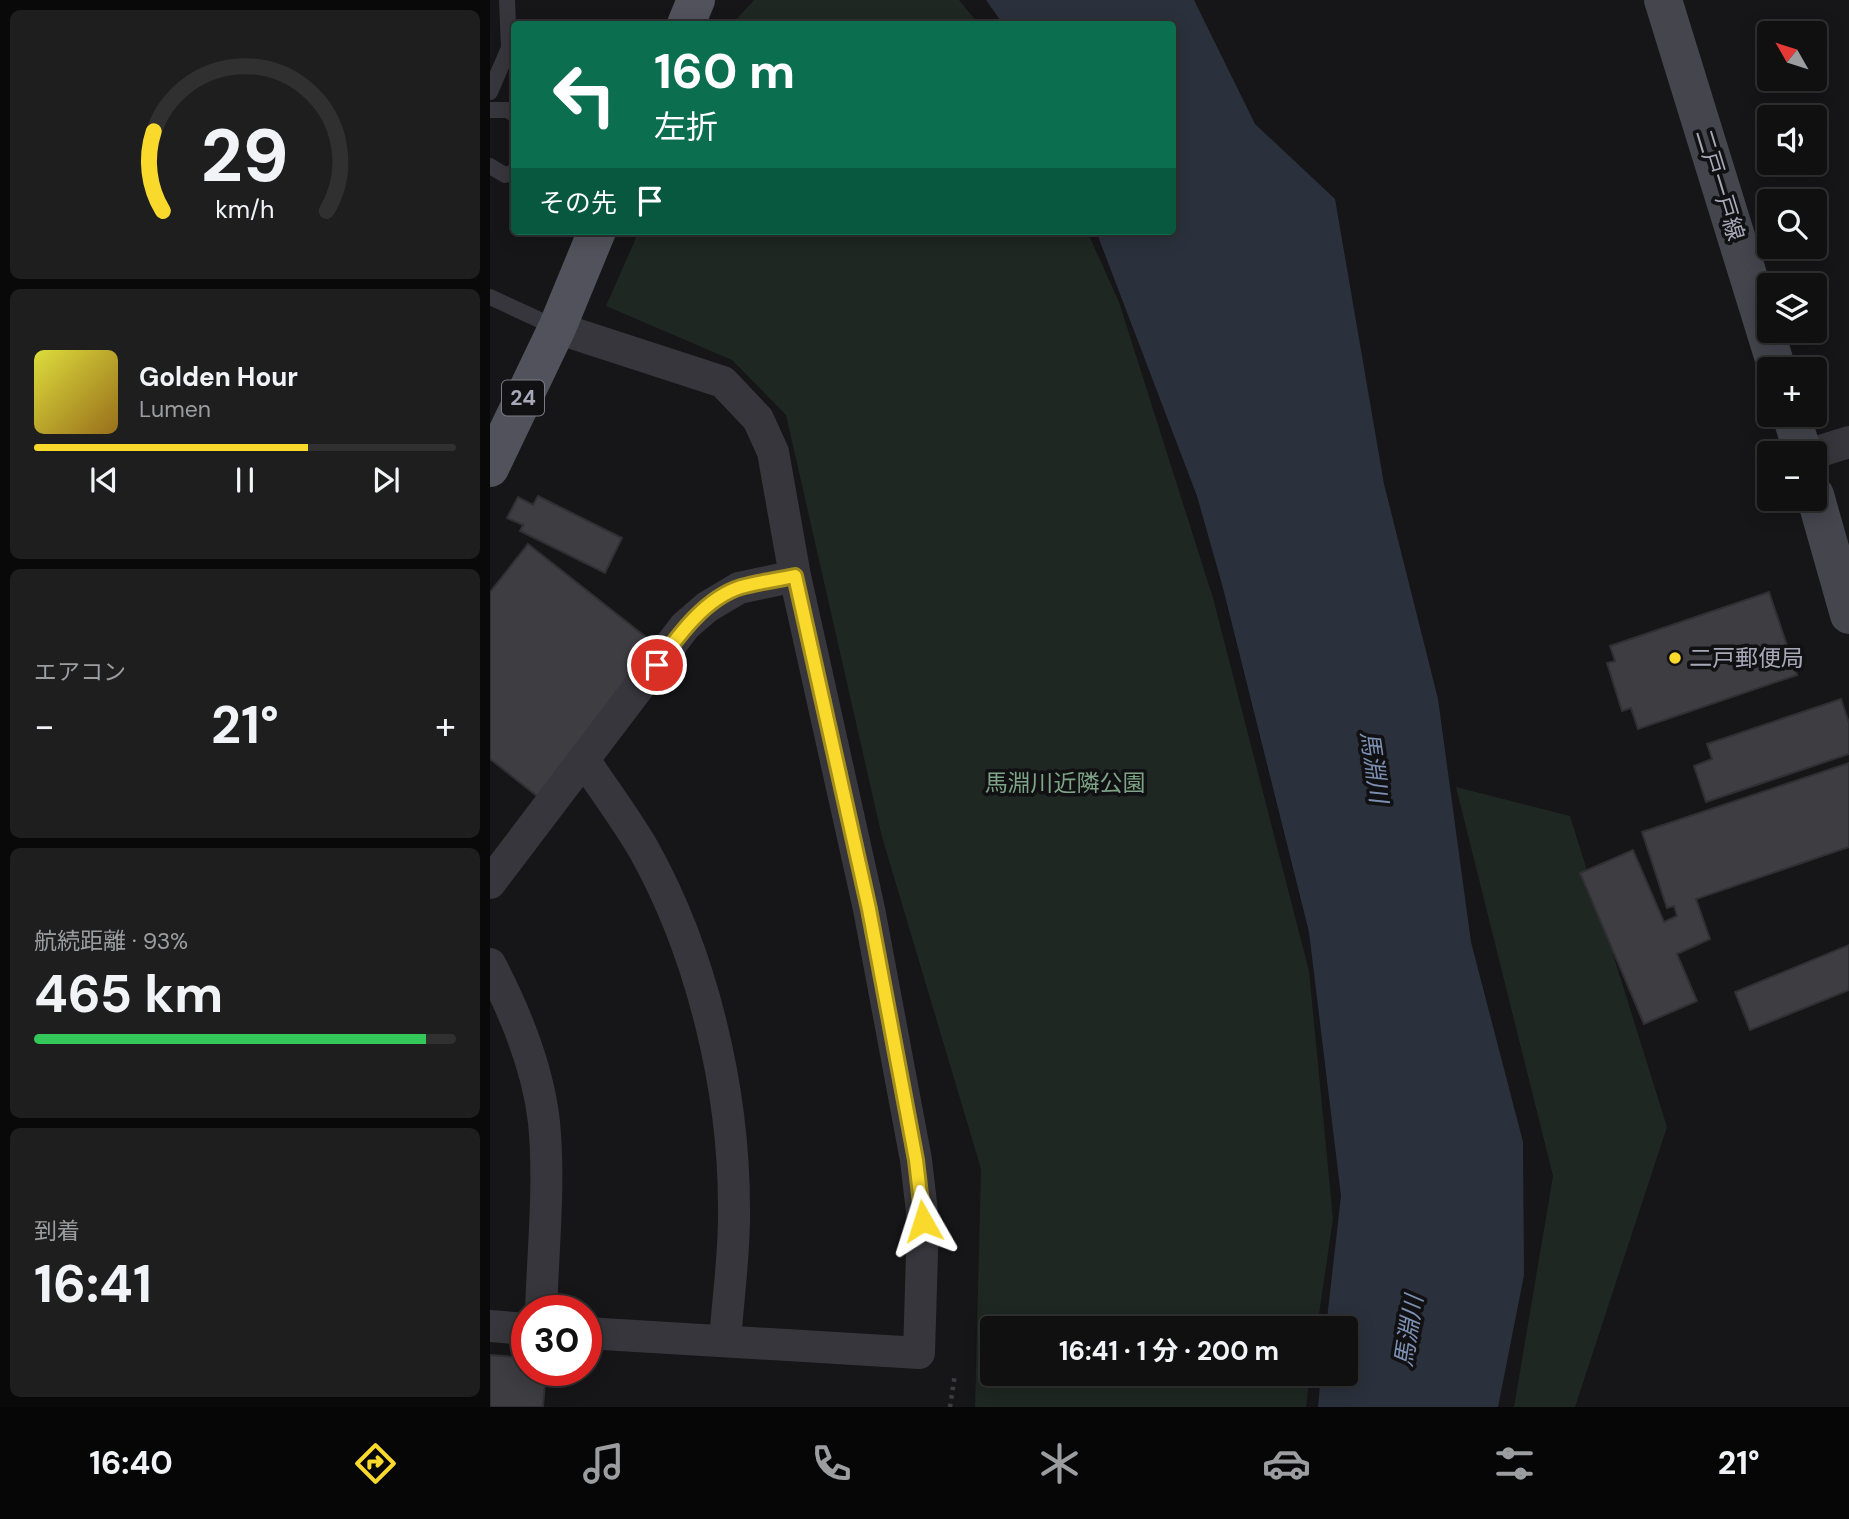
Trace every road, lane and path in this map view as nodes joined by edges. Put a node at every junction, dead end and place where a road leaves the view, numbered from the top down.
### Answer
1 (507, 0) edge
2 (696, 0) edge
3 (1663, 0) edge
4 (687, 21) edge
5 (490, 92) edge
6 (490, 110) edge
7 (511, 112) edge
8 (490, 166) edge
9 (511, 173) edge
10 (595, 235) edge
11 (490, 297) edge
12 (557, 328) junction
13 (1773, 357) edge
14 (1849, 442) edge
15 (1827, 449) edge
16 (490, 468) edge
17 (1820, 511) edge
18 (795, 576) junction
19 (1849, 615) edge
20 (584, 761) junction
21 (490, 883) edge
22 (490, 964) edge
23 (541, 1295) edge
24 (490, 1326) edge
25 (511, 1328) edge
26 (602, 1334) edge
27 (725, 1340) junction
28 (955, 1374) dead end
29 (950, 1407) edge

1 - 5 lane
2 - 4 main road
3 - 13 main road, 二戸一戸線
6 - 7 lane
8 - 9 lane
10 - 12 main road, 24
11 - 12 lane
12 - 16 main road, 24
12 - 18 street
14 - 15 street
17 - 19 main road
18 - 20 street
18 - 27 street
20 - 21 street
20 - 27 street
22 - 23 street
24 - 25 street
26 - 27 street
28 - 29 path

